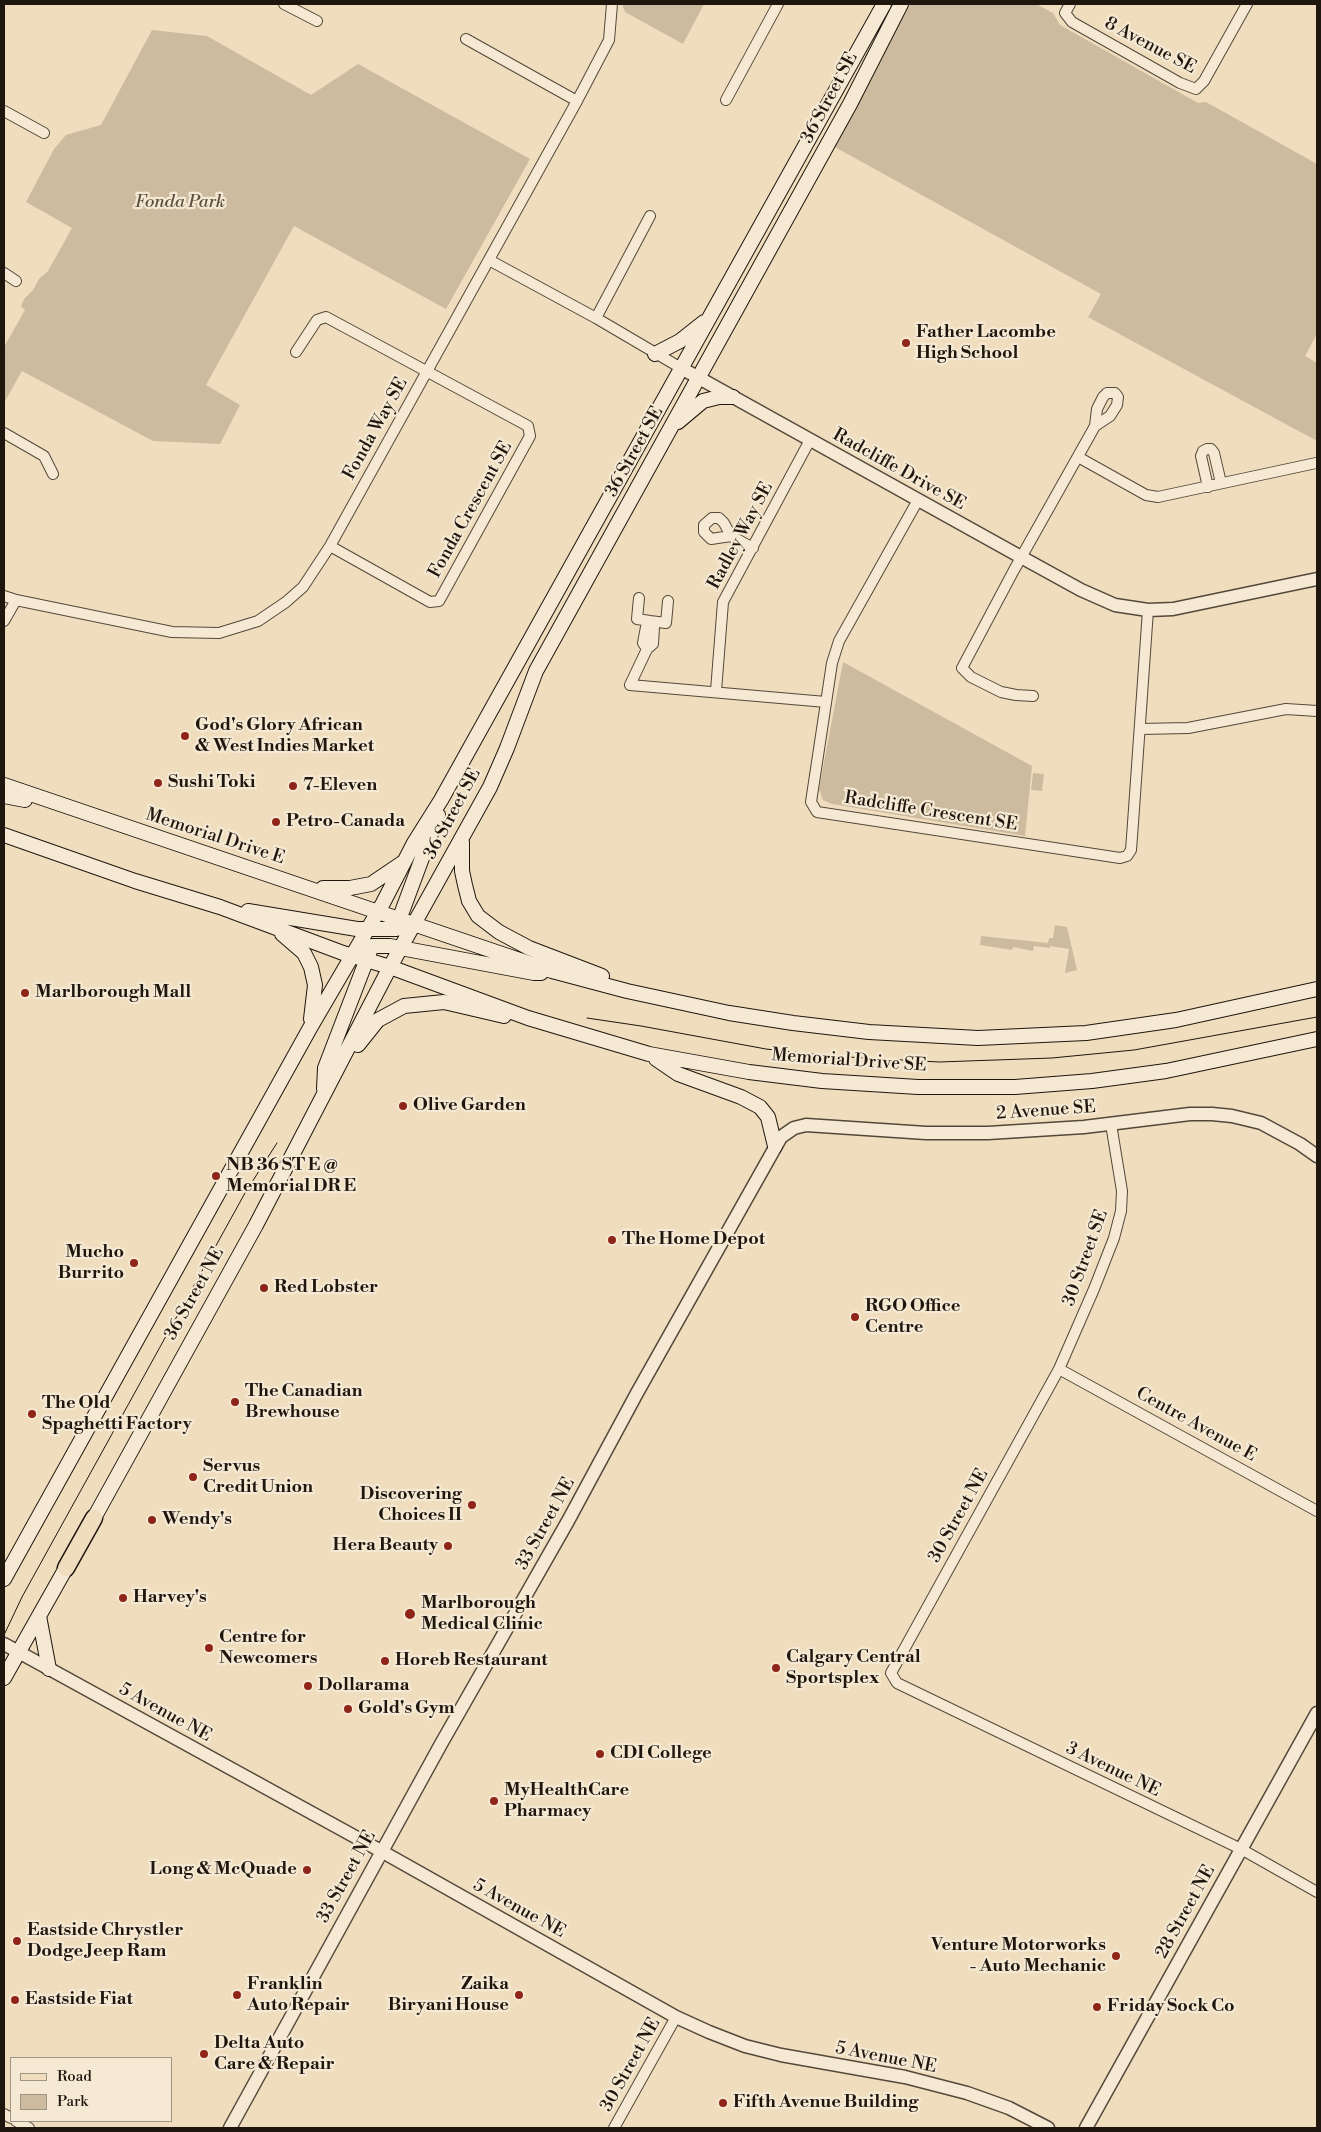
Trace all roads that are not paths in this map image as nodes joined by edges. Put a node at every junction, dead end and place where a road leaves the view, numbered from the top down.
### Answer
1 (284, 4) edge
2 (612, 4) edge
3 (778, 4) edge
4 (884, 4) edge
5 (901, 4) edge
6 (1247, 4) edge
7 (1068, 8) edge
8 (317, 21) dead end
9 (466, 39) dead end
10 (726, 100) dead end
11 (577, 101) junction
12 (4, 111) edge
13 (44, 133) dead end
14 (650, 216) dead end
15 (489, 260) junction
16 (4, 273) edge
17 (16, 281) dead end
18 (710, 316) junction
19 (596, 318) junction
20 (296, 352) dead end
21 (655, 354) junction
22 (681, 368) junction
23 (426, 372) junction
24 (698, 378) junction
25 (732, 397) junction
26 (1095, 426) dead end
27 (4, 433) edge
28 (667, 433) junction
29 (810, 440) junction
30 (1078, 456) junction
31 (1316, 463) edge
32 (53, 474) dead end
33 (1221, 483) junction
34 (1208, 487) junction
35 (918, 500) junction
36 (731, 536) dead end
37 (330, 546) junction
38 (753, 548) junction
39 (1021, 558) junction
40 (1317, 579) edge
41 (4, 596) edge
42 (639, 598) dead end
43 (16, 600) junction
44 (668, 602) dead end
45 (1148, 610) junction
46 (4, 622) edge
47 (650, 622) junction
48 (716, 691) junction
49 (1033, 696) dead end
50 (826, 702) junction
51 (1317, 711) edge
52 (1140, 729) junction
53 (4, 785) edge
54 (4, 796) edge
55 (442, 800) junction
56 (85, 813) junction
57 (4, 835) edge
58 (462, 839) junction
59 (405, 860) junction
60 (312, 888) junction
61 (220, 907) junction
62 (377, 911) junction
63 (398, 924) junction
64 (414, 925) junction
65 (273, 927) junction
66 (372, 930) junction
67 (372, 946) junction
68 (395, 947) junction
69 (352, 956) junction
70 (367, 961) junction
71 (390, 968) junction
72 (552, 971) junction
73 (1317, 989) edge
74 (627, 991) junction
75 (528, 1018) junction
76 (310, 1028) junction
77 (1315, 1041) edge
78 (649, 1054) junction
79 (335, 1072) junction
80 (323, 1095) junction
81 (1111, 1124) junction
82 (776, 1146) junction
83 (1317, 1156) edge
84 (1059, 1369) junction
85 (1317, 1511) edge
86 (94, 1518) joint
87 (66, 1568) joint
88 (4, 1579) edge
89 (39, 1616) junction
90 (4, 1644) edge
91 (18, 1652) junction
92 (49, 1669) junction
93 (4, 1678) edge
94 (894, 1679) joint
95 (1317, 1713) edge
96 (1241, 1849) junction
97 (381, 1852) junction
98 (1317, 1892) edge
99 (676, 2016) junction
100 (18, 2122) edge
101 (29, 2128) edge
102 (230, 2128) edge
103 (614, 2128) edge
104 (1048, 2128) edge
105 (1086, 2128) edge

1 - 8 street
2 - 11 street, Fonda Way SE
3 - 10 street
4 - 18 main road, 36 Street SE
5 - 24 main road, 36 Street SE
6 - 7 street, 8 Avenue SE
9 - 11 street
11 - 15 street, Fonda Way SE
12 - 13 street
14 - 19 street
15 - 19 street, Radcliffe Drive SE
15 - 23 street, Fonda Way SE
16 - 17 street
18 - 21 main road
18 - 22 main road, 36 Street SE
19 - 21 street, Radcliffe Drive SE
20 - 23 street
21 - 22 street, Radcliffe Drive SE
22 - 24 street, Radcliffe Drive SE
22 - 55 main road, 36 Street SE
23 - 37 street, Fonda Way SE
23 - 37 street, Fonda Crescent SE
24 - 25 street, Radcliffe Drive SE
24 - 28 main road, 36 Street SE
25 - 28 main road
25 - 29 street, Radcliffe Drive SE
26 - 30 street
27 - 32 street
28 - 58 main road, 36 Street SE
29 - 35 street, Radcliffe Drive SE
29 - 38 street, Radley Way SE
30 - 34 street
30 - 39 street
31 - 33 street
33 - 34 street
33 - 34 street
35 - 39 street, Radcliffe Drive SE
35 - 50 street, Radcliffe Crescent SE
36 - 38 street
37 - 43 street, Fonda Way SE
38 - 48 street, Radley Way SE
39 - 45 street, Radcliffe Drive SE
39 - 49 street
40 - 45 street, Radcliffe Drive SE
41 - 43 street, Fonda Way SE
42 - 47 street
43 - 46 street
44 - 47 street
45 - 52 street, Radcliffe Crescent SE
47 - 48 street
48 - 50 street
50 - 52 street, Radcliffe Crescent SE
51 - 52 street
53 - 56 main road, Memorial Drive E
54 - 56 main road
55 - 59 main road, 36 Street SE
55 - 63 main road
56 - 60 main road, Memorial Drive E
57 - 61 main road
58 - 64 main road, 36 Street SE
58 - 74 main road
59 - 60 main road
59 - 62 main road, 36 Street SE
60 - 62 main road, Memorial Drive E
61 - 65 main road
61 - 66 main road
62 - 63 main road, Memorial Drive E
62 - 66 main road, 36 Street NE
63 - 64 main road, Memorial Drive E
63 - 66 main road
63 - 68 main road
64 - 68 main road
64 - 72 main road, Memorial Drive SE
65 - 69 main road
65 - 76 main road
66 - 67 main road
66 - 69 main road, 36 Street NE
67 - 68 main road
67 - 69 main road
67 - 70 main road
68 - 71 main road
68 - 72 main road
69 - 70 main road
69 - 76 main road, 36 Street NE
70 - 71 main road
70 - 80 main road
71 - 75 main road, Memorial Drive SE
71 - 79 main road, 36 Street NE
72 - 74 main road, Memorial Drive SE
73 - 74 main road, Memorial Drive SE
75 - 78 main road, Memorial Drive SE
75 - 79 main road
76 - 88 main road, 36 Street NE
77 - 78 main road, Memorial Drive SE
78 - 82 main road
79 - 80 main road, 36 Street NE
80 - 86 main road, 36 Street NE
81 - 82 street, 2 Avenue SE
81 - 83 street, 2 Avenue SE
81 - 84 street, 30 Street SE
82 - 97 street, 33 Street NE
84 - 85 street, Centre Avenue E
84 - 94 street, 30 Street NE
86 - 87 main road, 36 Street NE
87 - 89 main road, 36 Street NE
89 - 91 main road, 36 Street NE
89 - 92 main road
90 - 91 street, 5 Avenue NE
91 - 92 street, 5 Avenue NE
91 - 93 main road, 36 Street NE
92 - 97 street, 5 Avenue NE
94 - 96 street, 3 Avenue NE
95 - 96 street, 28 Street NE
96 - 98 street, 3 Avenue NE
96 - 105 street, 28 Street NE
97 - 99 street, 5 Avenue NE
97 - 102 street, 33 Street NE
99 - 103 street, 30 Street NE
99 - 104 street, 5 Avenue NE
100 - 101 street

